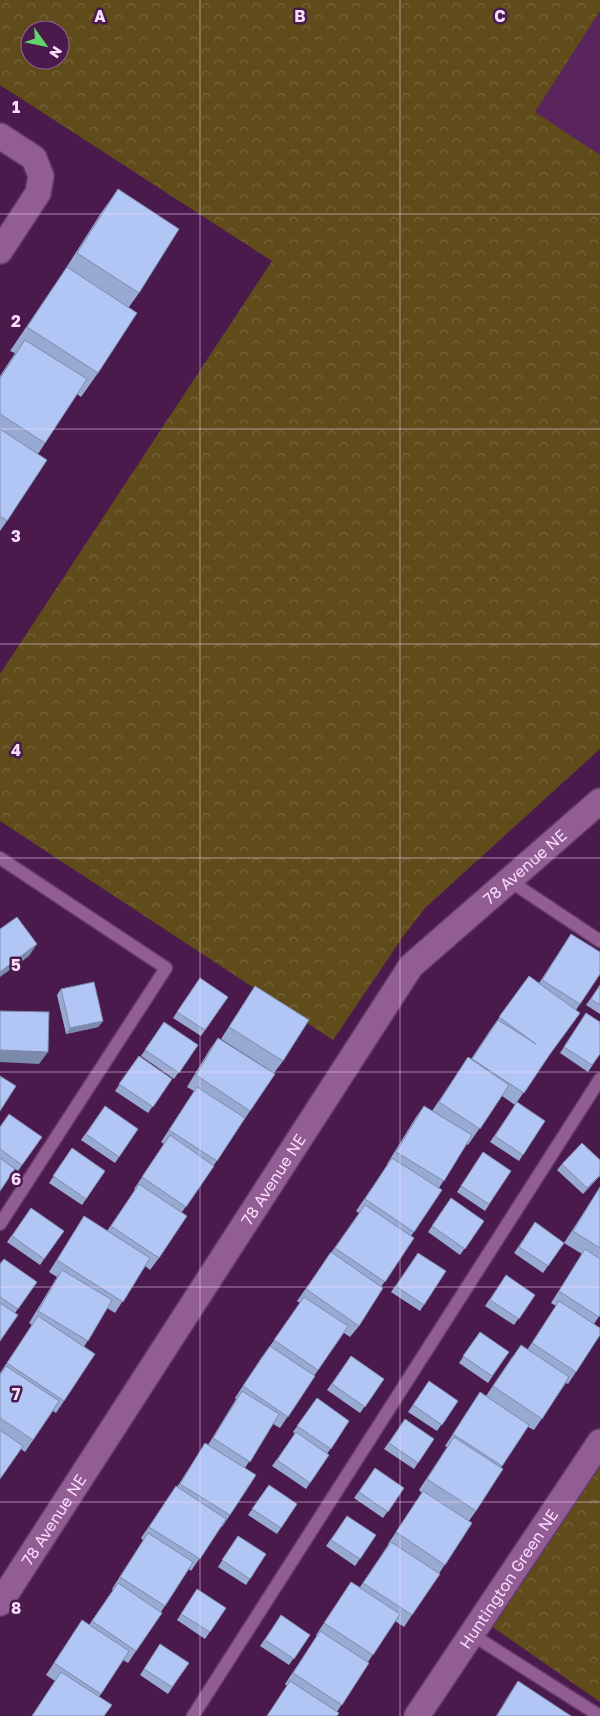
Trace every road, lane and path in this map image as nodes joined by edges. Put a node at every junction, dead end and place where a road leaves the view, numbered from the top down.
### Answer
1 (0, 136) edge
2 (0, 251) edge
3 (600, 801) edge
4 (0, 858) edge
5 (510, 880) junction
6 (600, 941) edge
7 (600, 1079) edge
8 (0, 1224) edge
9 (600, 1442) edge
10 (0, 1604) edge
11 (472, 1634) junction
12 (193, 1716) edge
13 (417, 1716) edge
14 (600, 1716) edge

1 - 2 street
3 - 5 street, 78 Avenue NE
4 - 8 lane
5 - 6 lane
5 - 10 street, 78 Avenue NE
7 - 12 lane
9 - 11 street, Huntington Green NE
11 - 13 street, Huntington Green NE
11 - 14 lane

